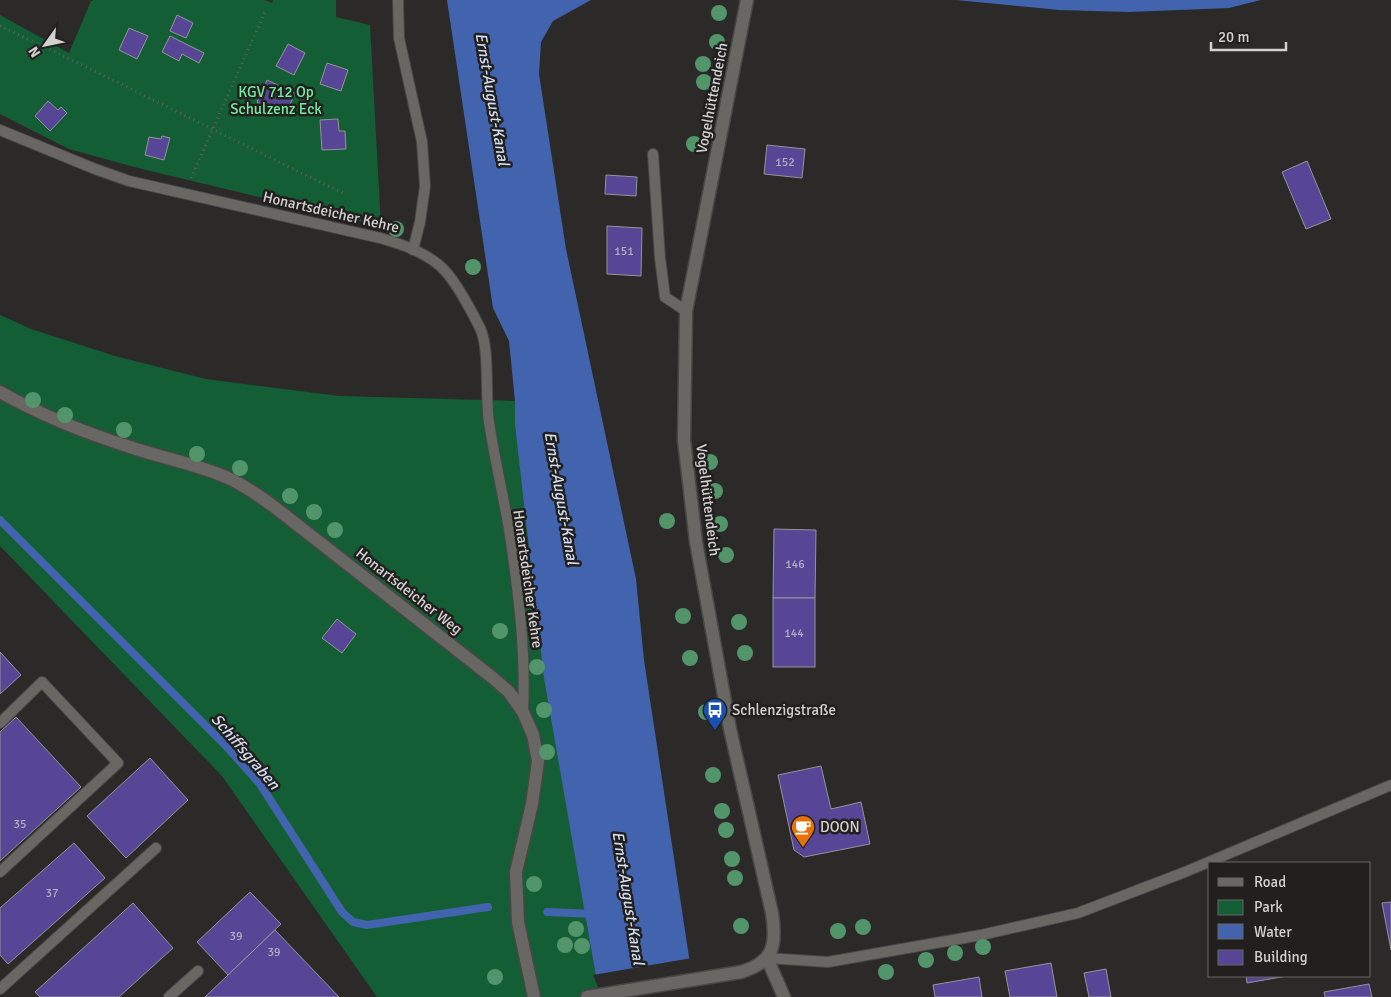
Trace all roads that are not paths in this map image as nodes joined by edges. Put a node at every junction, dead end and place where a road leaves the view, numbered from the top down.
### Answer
1 (398, 0) edge
2 (747, 0) edge
3 (0, 130) edge
4 (653, 154) dead end
5 (414, 250) junction
6 (686, 311) junction
7 (0, 392) edge
8 (522, 712) junction
9 (0, 722) edge
10 (1391, 785) edge
11 (156, 848) dead end
12 (1208, 862) edge
13 (1209, 862) edge
14 (0, 872) edge
15 (767, 958) junction
16 (198, 971) dead end
17 (0, 989) edge
18 (169, 997) edge
19 (534, 997) edge
20 (588, 997) edge
21 (784, 997) edge

1 - 5 lane
2 - 6 street, Vogelhüttendeich
3 - 5 lane, Honartsdeicher Kehre
4 - 6 lane
5 - 8 lane, Honartsdeicher Kehre
6 - 15 street, Vogelhüttendeich
7 - 8 street, Honartsdeicher Weg
8 - 19 street, Honartsdeicher Weg
9 - 14 lane
10 - 13 lane
11 - 17 lane
12 - 15 lane
15 - 20 street
15 - 21 street
16 - 18 lane

